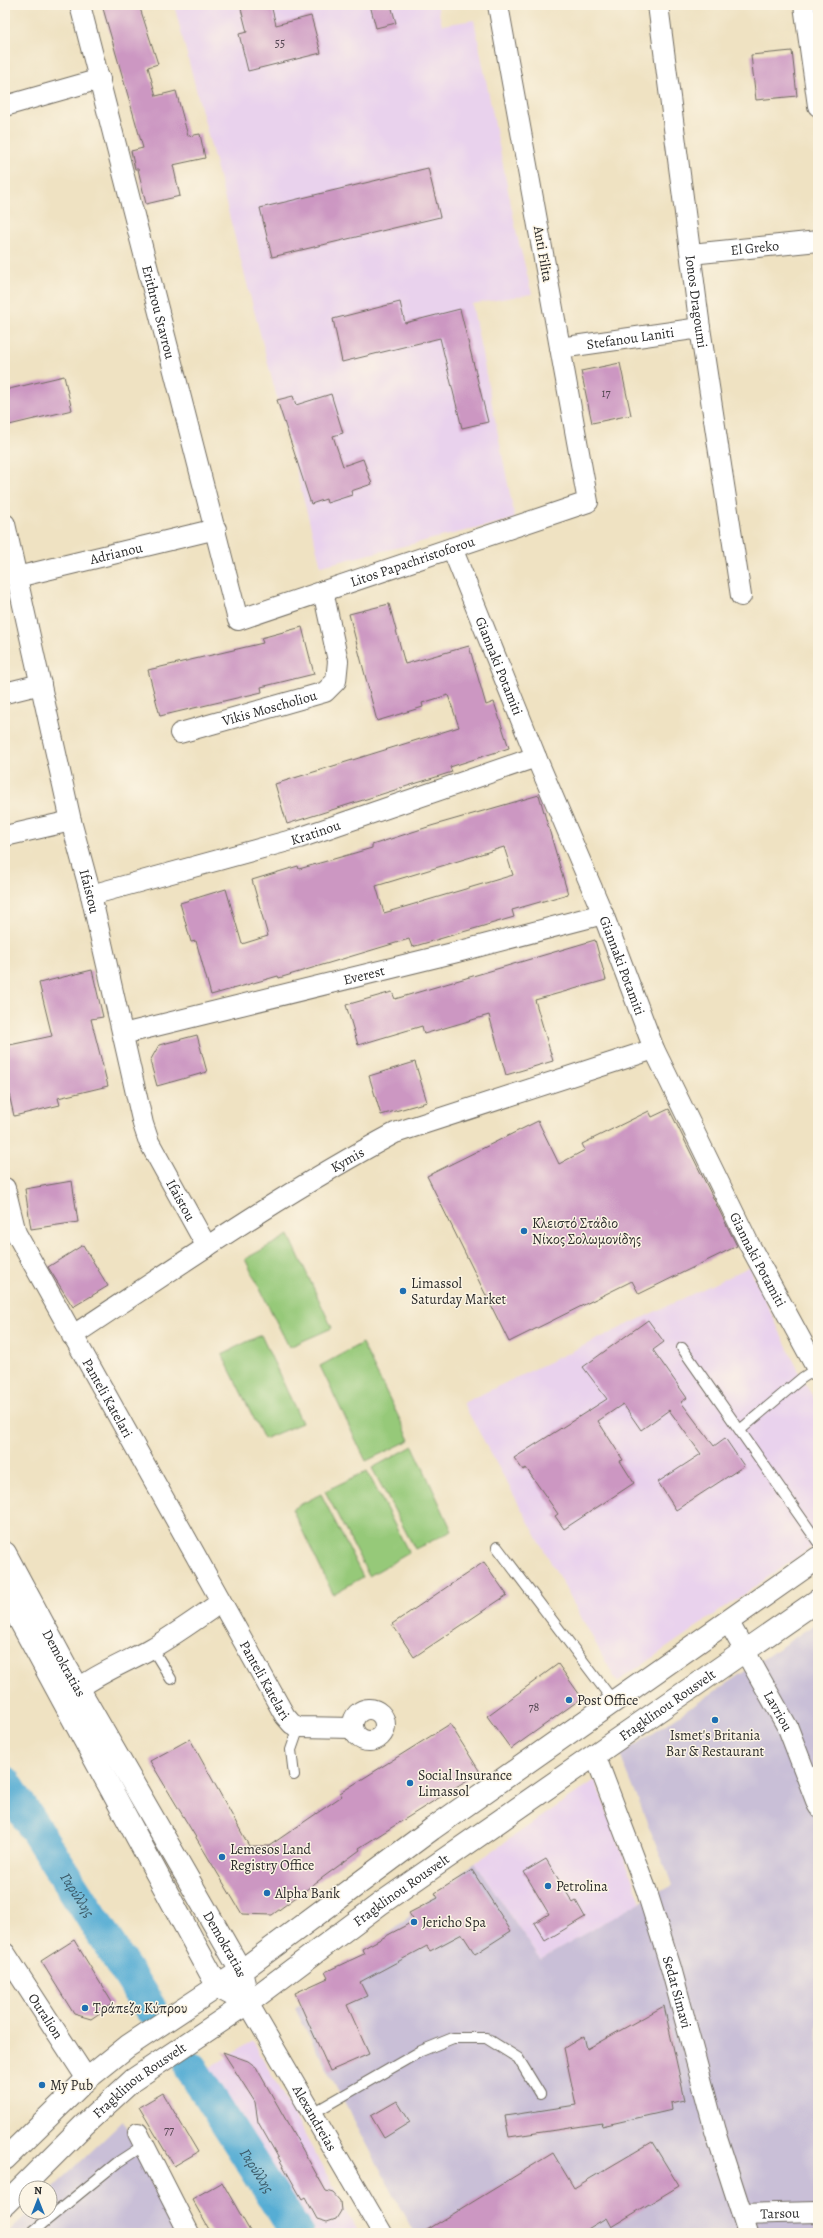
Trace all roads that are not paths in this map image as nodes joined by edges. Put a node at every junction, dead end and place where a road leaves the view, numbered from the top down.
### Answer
1 (80, 5) edge
2 (498, 5) edge
3 (658, 5) edge
4 (804, 5) edge
5 (100, 80) junction
6 (5, 106) edge
7 (818, 106) edge
8 (818, 241) edge
9 (691, 254) junction
10 (700, 328) junction
11 (560, 348) junction
12 (588, 502) joint
13 (5, 527) edge
14 (216, 529) junction
15 (452, 548) junction
16 (17, 577) junction
17 (323, 591) junction
18 (740, 596) dead end
19 (238, 620) joint
20 (41, 684) junction
21 (5, 693) edge
22 (180, 733) dead end
23 (536, 757) junction
24 (71, 822) junction
25 (5, 836) edge
26 (91, 895) junction
27 (603, 914) junction
28 (124, 1034) junction
29 (654, 1049) junction
30 (5, 1188) edge
31 (10, 1235) edge
32 (207, 1247) junction
33 (72, 1336) junction
34 (682, 1348) dead end
35 (817, 1370) edge
36 (740, 1430) junction
37 (818, 1542) edge
38 (497, 1547) dead end
39 (5, 1553) edge
40 (818, 1558) edge
41 (5, 1593) edge
42 (818, 1600) edge
43 (221, 1602) junction
44 (728, 1621) junction
45 (152, 1648) junction
46 (744, 1650) junction
47 (171, 1679) dead end
48 (79, 1689) junction
49 (614, 1702) junction
50 (67, 1707) junction
51 (298, 1727) junction
52 (353, 1728) dead end
53 (595, 1755) junction
54 (294, 1775) dead end
55 (818, 1806) edge
56 (5, 1953) edge
57 (241, 1971) junction
58 (218, 1987) junction
59 (248, 2003) junction
60 (87, 2079) junction
61 (540, 2094) dead end
62 (313, 2113) junction
63 (141, 2139) joint
64 (5, 2159) edge
65 (5, 2204) edge
66 (818, 2212) edge
67 (742, 2214) junction
68 (31, 2233) edge
69 (189, 2233) edge
70 (382, 2233) edge
71 (748, 2233) edge

1 - 5 street, Erithrou Stavrou
2 - 11 street, Anti Filita
3 - 9 street, Ionos Dragoumi
4 - 7 street
5 - 6 street
5 - 14 street, Erithrou Stavrou
8 - 9 street, El Greko
9 - 10 street, Ionos Dragoumi
10 - 11 street, Stefanou Laniti
10 - 18 street, Ionos Dragoumi
11 - 12 street, Anti Filita
12 - 15 street, Litos Papachristoforou
13 - 16 street, Ifaistou
14 - 16 street, Adrianou
14 - 19 street, Erithrou Stavrou
15 - 17 street, Litos Papachristoforou
15 - 23 street, Giannaki Potamiti
16 - 20 street, Ifaistou
17 - 19 street, Litos Papachristoforou
17 - 22 street, Vikis Moscholiou
20 - 21 street
20 - 24 street, Ifaistou
23 - 26 street, Kratinou
23 - 27 street, Giannaki Potamiti
24 - 25 street
24 - 26 street, Ifaistou
26 - 28 street, Ifaistou
27 - 28 street, Everest
27 - 29 street, Giannaki Potamiti
28 - 32 street, Ifaistou
29 - 32 street, Kymis
29 - 35 street, Giannaki Potamiti
30 - 31 street, Panteli Katelari
31 - 33 street, Panteli Katelari
32 - 33 street, Kymis
33 - 43 street, Panteli Katelari
34 - 36 lane
35 - 36 lane
36 - 37 lane
38 - 49 lane
39 - 48 main road, Demokratias
40 - 44 main road, Fragklinou Rousvelt
41 - 50 main road, Demokratias
42 - 46 main road, Fragklinou Rousvelt
43 - 45 street
43 - 51 street, Panteli Katelari
44 - 46 street, Lavriou
44 - 49 main road, Fragklinou Rousvelt
45 - 47 lane
45 - 48 street
46 - 53 main road, Fragklinou Rousvelt
46 - 55 street, Lavriou
48 - 50 street
48 - 57 main road, Demokratias
49 - 57 main road, Fragklinou Rousvelt
50 - 58 main road, Demokratias
51 - 52 street, Panteli Katelari
51 - 54 lane
53 - 59 main road, Fragklinou Rousvelt
53 - 67 street, Sedat Simavi
56 - 60 street, Ouralion
57 - 58 main road, Fragklinou Rousvelt
57 - 59 main road, Demokratias
58 - 59 main road, Demokratias
58 - 60 main road, Fragklinou Rousvelt
59 - 62 street, Alexandreias
59 - 65 main road, Fragklinou Rousvelt
60 - 64 main road, Fragklinou Rousvelt
61 - 62 lane
62 - 70 street, Alexandreias
63 - 68 lane
63 - 69 street
66 - 67 street, Tarsou
67 - 71 street, Sedat Simavi

